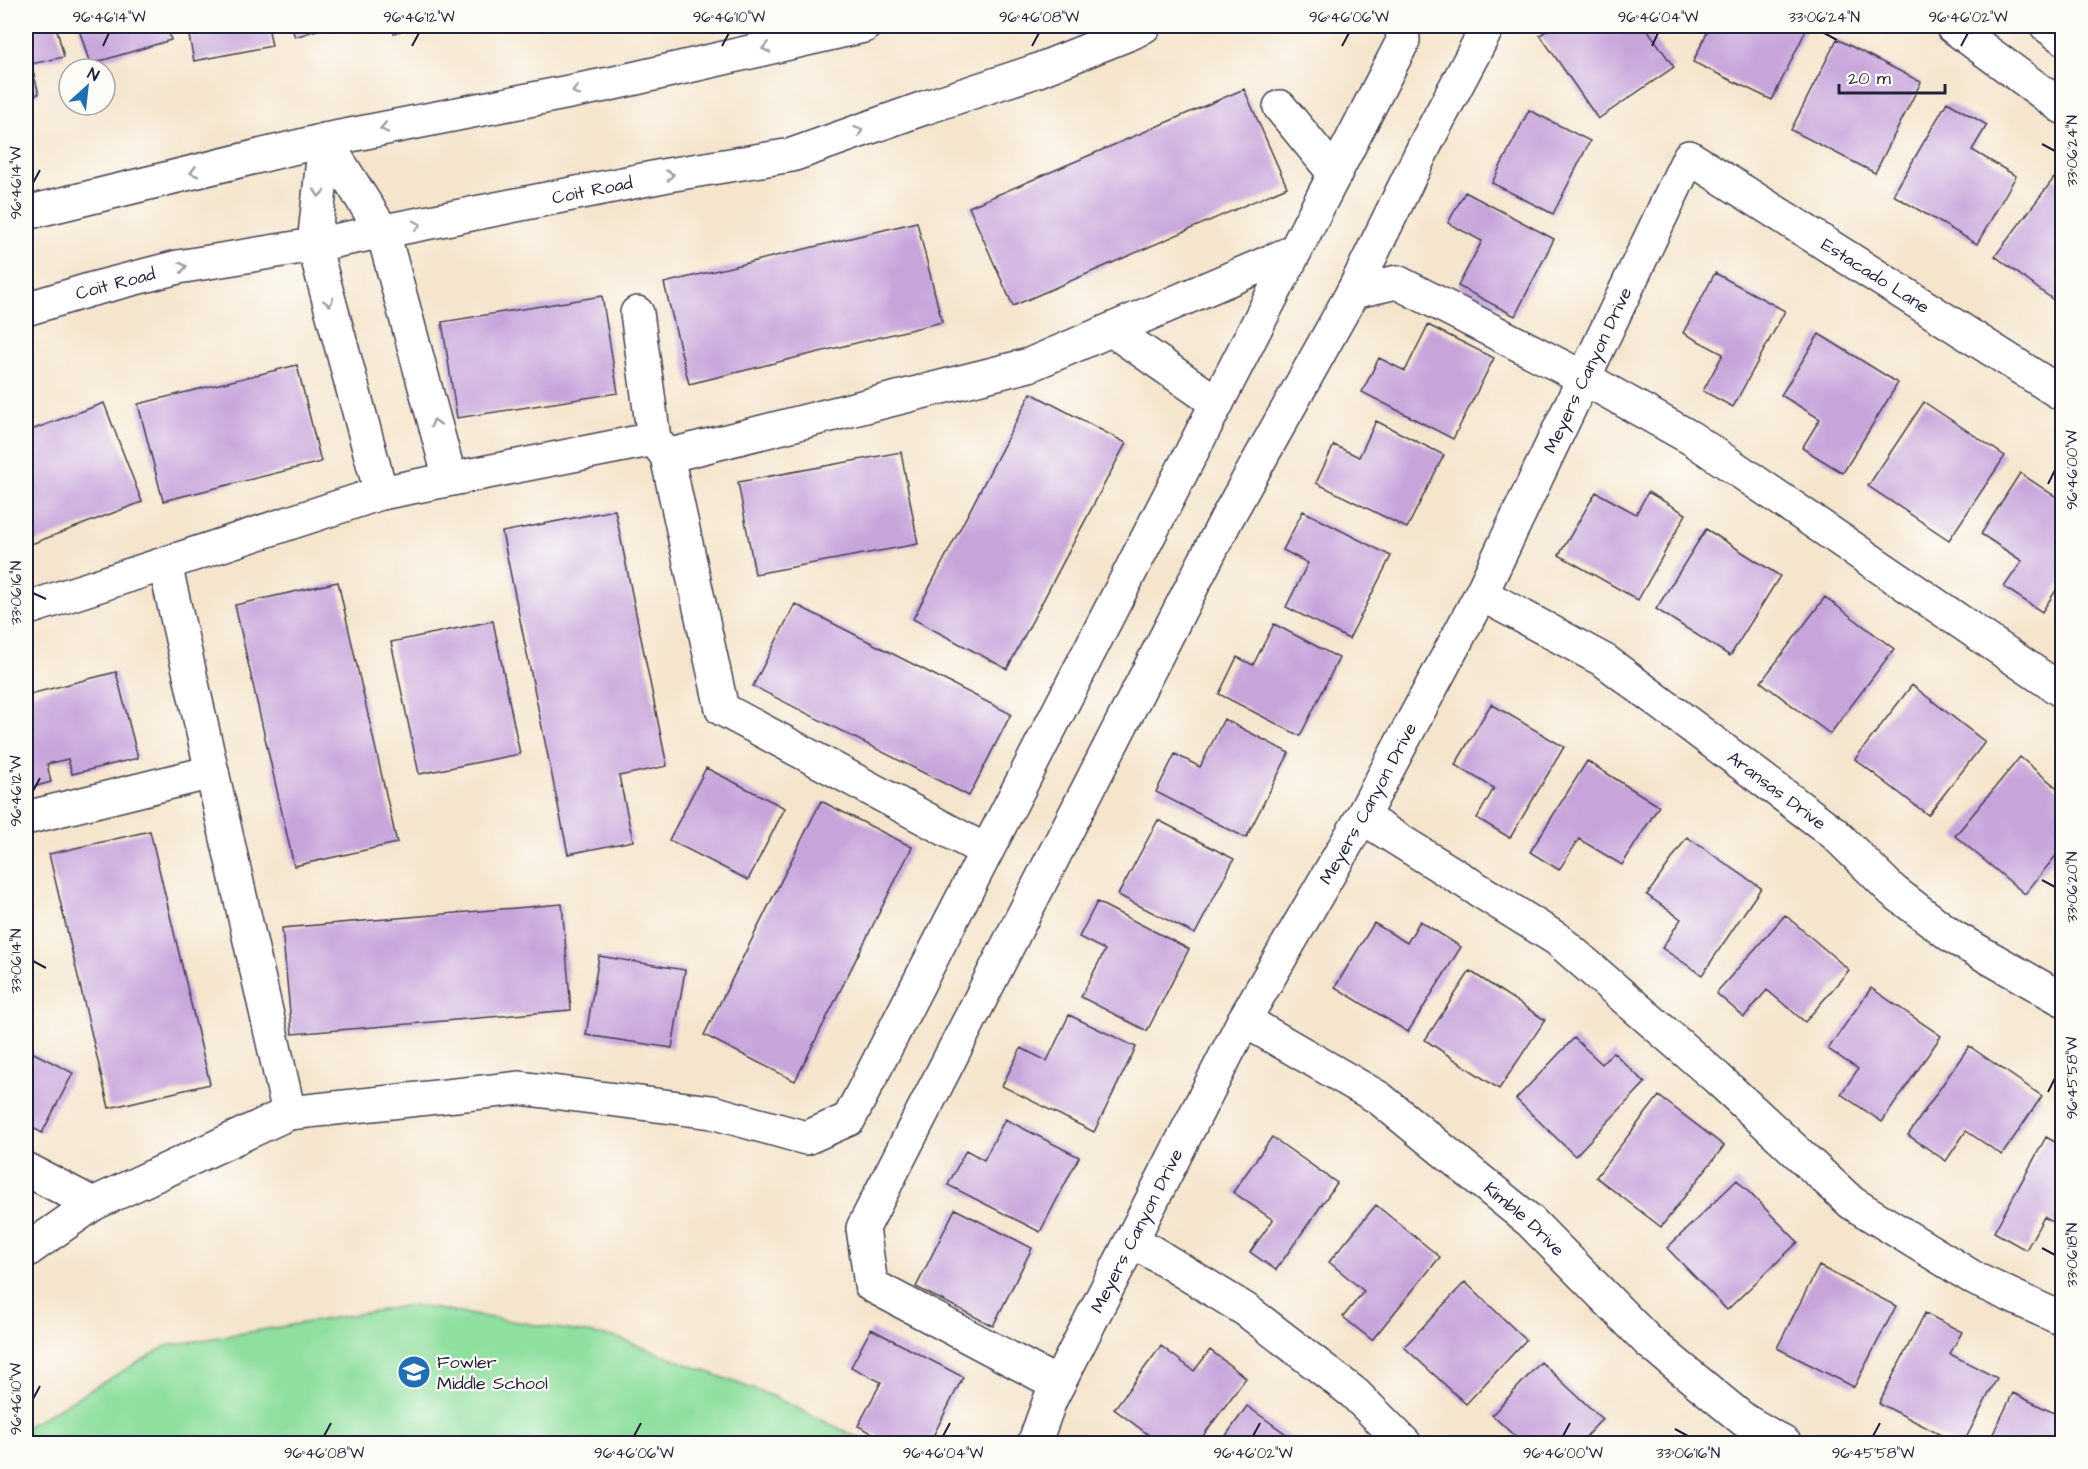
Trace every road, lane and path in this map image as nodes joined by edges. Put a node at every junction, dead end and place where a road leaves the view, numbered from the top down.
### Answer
1 (864, 26) edge
2 (1144, 26) edge
3 (1402, 26) edge
4 (1488, 26) edge
5 (1952, 26) edge
6 (2047, 26) edge
7 (2062, 37) edge
8 (1280, 107) dead end
9 (2062, 107) edge
10 (325, 140) junction
11 (1689, 157) joint
12 (1335, 174) junction
13 (26, 213) edge
14 (383, 232) junction
15 (314, 245) junction
16 (1295, 251) junction
17 (1353, 292) junction
18 (26, 309) edge
19 (637, 313) dead end
20 (1112, 330) junction
21 (1584, 378) junction
22 (2062, 394) edge
23 (1217, 403) junction
24 (660, 447) junction
25 (450, 479) junction
26 (381, 493) junction
27 (165, 564) junction
28 (1481, 594) junction
29 (26, 609) edge
30 (2062, 691) edge
31 (212, 772) junction
32 (1362, 817) junction
33 (26, 818) edge
34 (986, 851) junction
35 (2062, 999) edge
36 (1244, 1020) junction
37 (289, 1113) junction
38 (26, 1169) edge
39 (93, 1204) junction
40 (1132, 1240) junction
41 (26, 1251) edge
42 (2062, 1319) edge
43 (1058, 1384) junction
44 (1034, 1443) edge
45 (1405, 1443) edge
46 (1785, 1443) edge

1 -> 10 street
14 -> 2 street, Coit Road
3 - 12 street
4 - 17 street
5 - 9 street
6 - 7 street
8 - 12 street
10 -> 13 street
10 - 14 street
10 -> 15 street
11 - 21 street, Meyers Canyon Drive
11 - 22 street, Estacado Lane
12 - 16 street
14 - 15 street, Coit Road
25 -> 14 street
18 -> 15 street, Coit Road
15 -> 26 street
16 - 20 street
16 - 23 street
17 - 21 street
17 - 43 street
19 - 24 street
20 - 23 street
20 - 24 street
21 - 28 street, Meyers Canyon Drive
21 - 30 street
23 - 34 street
24 - 25 street
24 - 34 street
25 - 26 street
26 - 27 street
27 - 29 street
27 - 31 street
28 - 32 street, Meyers Canyon Drive
28 - 35 street, Aransas Drive
31 - 33 street
31 - 37 street
32 - 36 street, Meyers Canyon Drive
32 - 42 street
34 - 37 street
36 - 40 street, Meyers Canyon Drive
36 - 46 street, Kimble Drive
37 - 39 street
38 - 39 street
39 - 41 street
40 - 43 street, Meyers Canyon Drive
40 - 45 street
43 - 44 street, Meyers Canyon Drive

